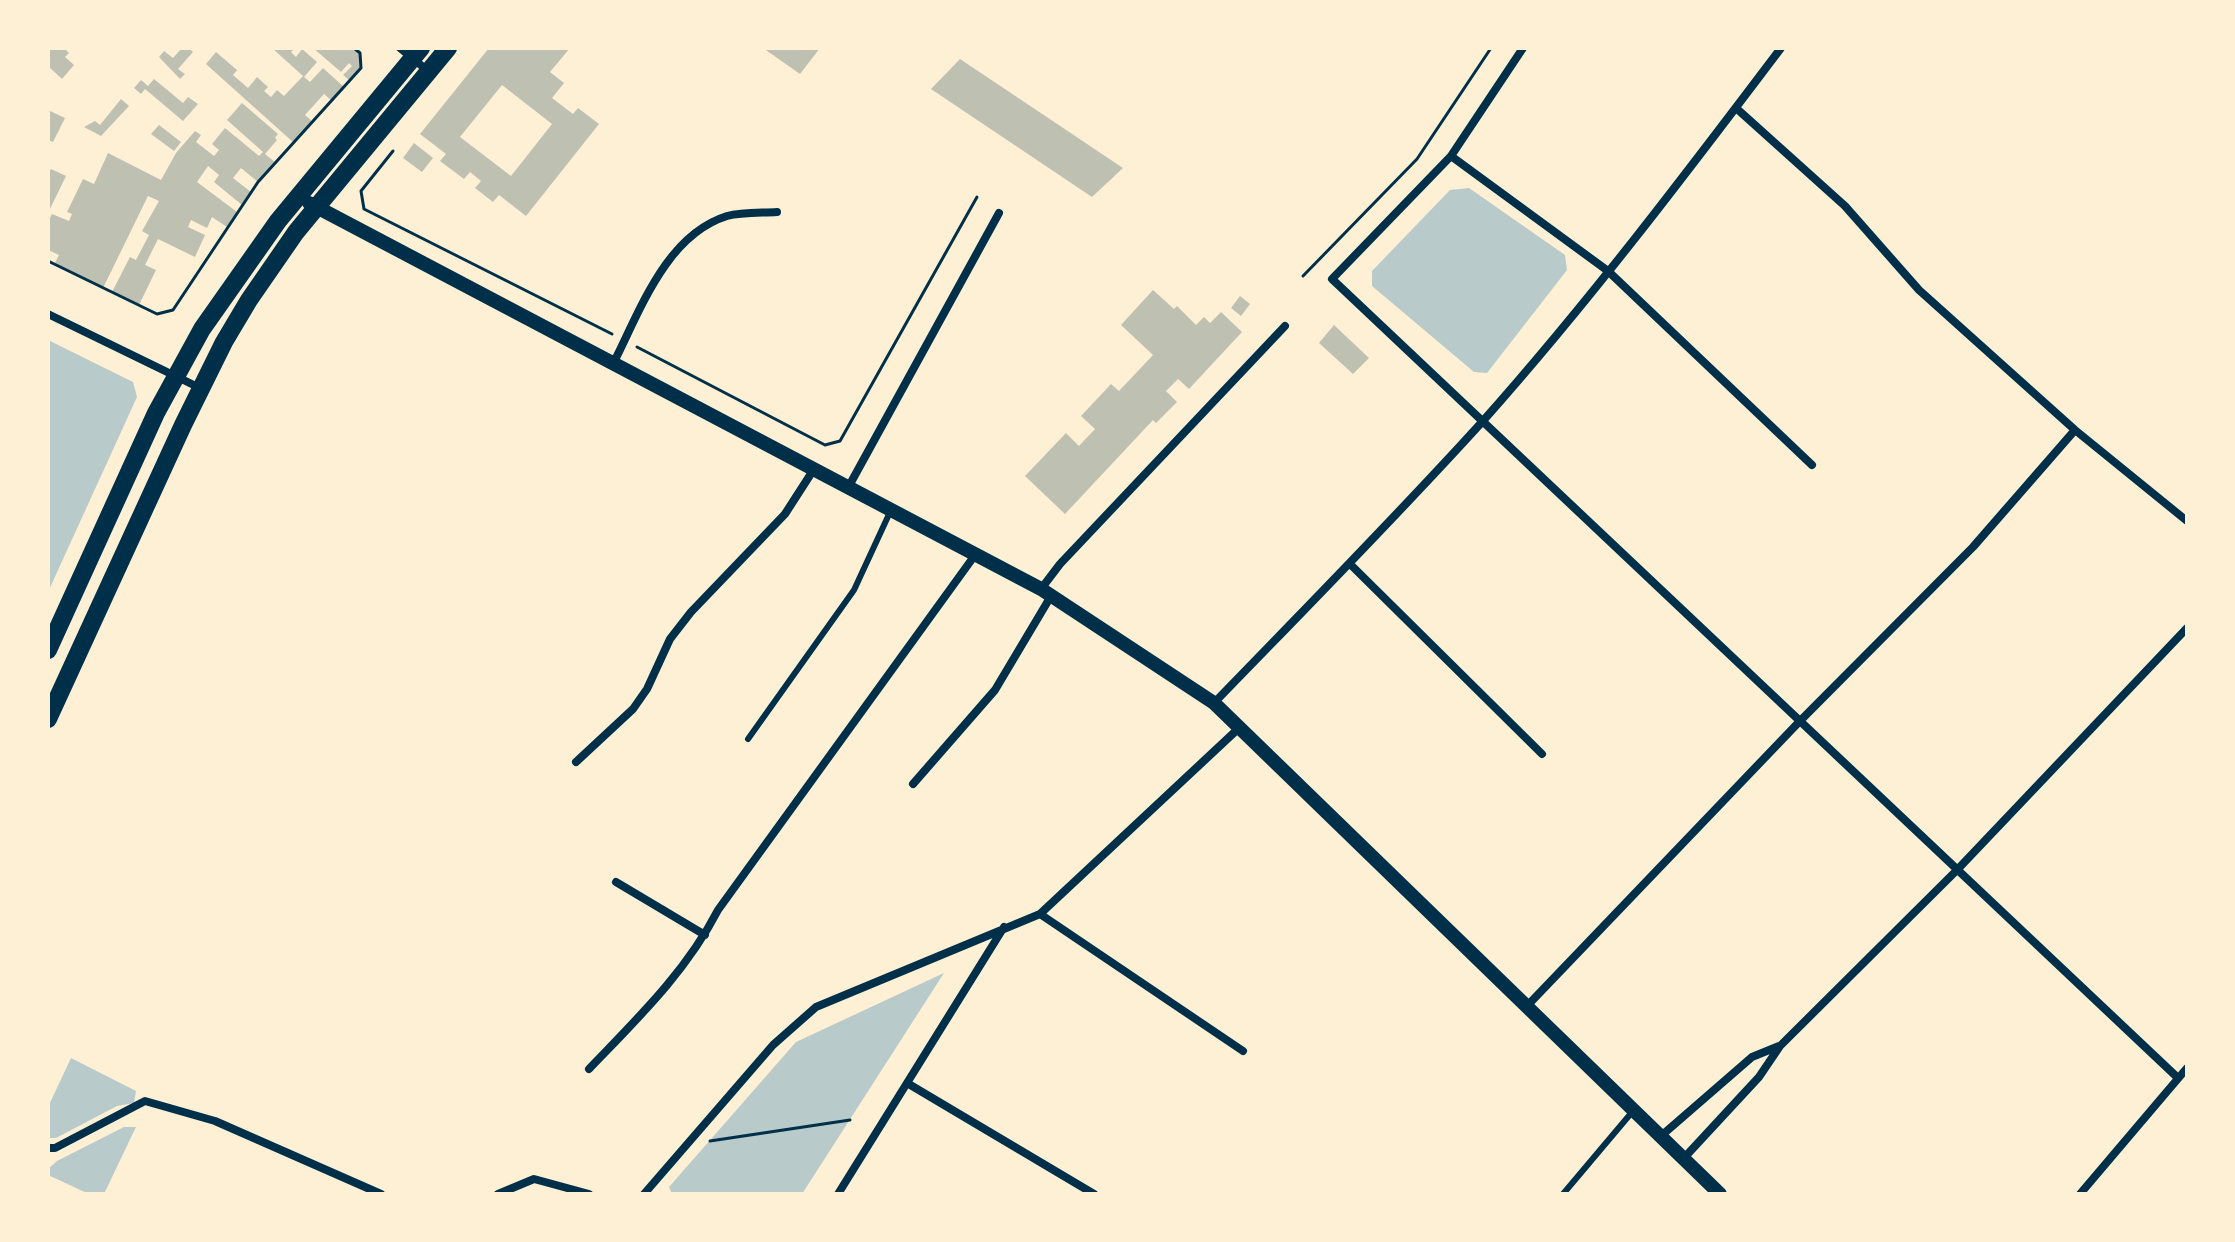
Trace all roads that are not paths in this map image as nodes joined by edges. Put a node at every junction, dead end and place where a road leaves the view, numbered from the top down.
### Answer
1 (448, 48) edge
2 (1523, 48) edge
3 (1781, 48) edge
4 (411, 52) edge
5 (428, 71) junction
6 (1736, 108) junction
7 (1451, 156) junction
8 (299, 198) junction
9 (318, 208) junction
10 (777, 212) dead end
11 (999, 213) dead end
12 (1608, 271) junction
13 (48, 314) edge
14 (1285, 326) dead end
15 (613, 364) junction
16 (174, 377) junction
17 (202, 389) junction
18 (1483, 420) junction
19 (2075, 430) junction
20 (1812, 465) dead end
21 (814, 469) junction
22 (849, 486) junction
23 (891, 510) junction
24 (2187, 521) edge
25 (975, 555) junction
26 (1350, 564) junction
27 (1046, 592) junction
28 (2185, 633) edge
29 (48, 650) edge
30 (1214, 703) junction
31 (48, 719) edge
32 (1799, 722) junction
33 (1239, 728) junction
34 (748, 739) dead end
35 (1542, 754) dead end
36 (576, 762) dead end
37 (913, 784) dead end
38 (1957, 870) junction
39 (616, 882) dead end
40 (1040, 914) junction
41 (1005, 926) junction
42 (705, 935) junction
43 (1527, 1006) junction
44 (1780, 1046) junction
45 (1243, 1051) dead end
46 (2187, 1068) edge
47 (589, 1069) dead end
48 (2178, 1078) junction
49 (907, 1083) junction
50 (1634, 1110) junction
51 (1661, 1136) junction
52 (48, 1148) edge
53 (1684, 1158) junction
54 (381, 1194) edge
55 (498, 1194) edge
56 (589, 1194) edge
57 (644, 1194) edge
58 (838, 1194) edge
59 (1094, 1194) edge
60 (1563, 1194) edge
61 (1720, 1194) edge
62 (2080, 1194) edge

1 - 5 main road
2 - 7 street
3 - 6 street
4 - 5 street
4 - 8 main road
5 - 9 main road
6 - 12 street
6 - 19 street
7 - 12 street
7 - 18 street
8 - 9 street
8 - 16 main road
9 - 15 street
9 - 17 main road
10 - 15 street
11 - 22 street
12 - 18 street
12 - 20 street
13 - 16 street
14 - 27 street
15 - 21 street
16 - 17 street
16 - 29 main road
17 - 31 main road
18 - 26 street
18 - 32 street
19 - 24 street
19 - 32 street
21 - 22 street
21 - 36 street
22 - 23 street
23 - 25 street
23 - 34 lane
25 - 27 street
25 - 42 street
26 - 30 street
26 - 35 street
27 - 30 street
27 - 37 street
28 - 38 street
30 - 33 street
32 - 38 street
32 - 43 street
33 - 40 street
33 - 43 street
38 - 44 street
38 - 48 street
39 - 42 street
40 - 41 street
40 - 45 street
41 - 49 street
41 - 57 street
42 - 47 street
43 - 50 street
44 - 51 street
44 - 53 street
46 - 48 street
48 - 62 street
49 - 58 street
49 - 59 street
50 - 51 street
50 - 60 lane
51 - 53 street
52 - 54 street
53 - 61 street
55 - 56 street

